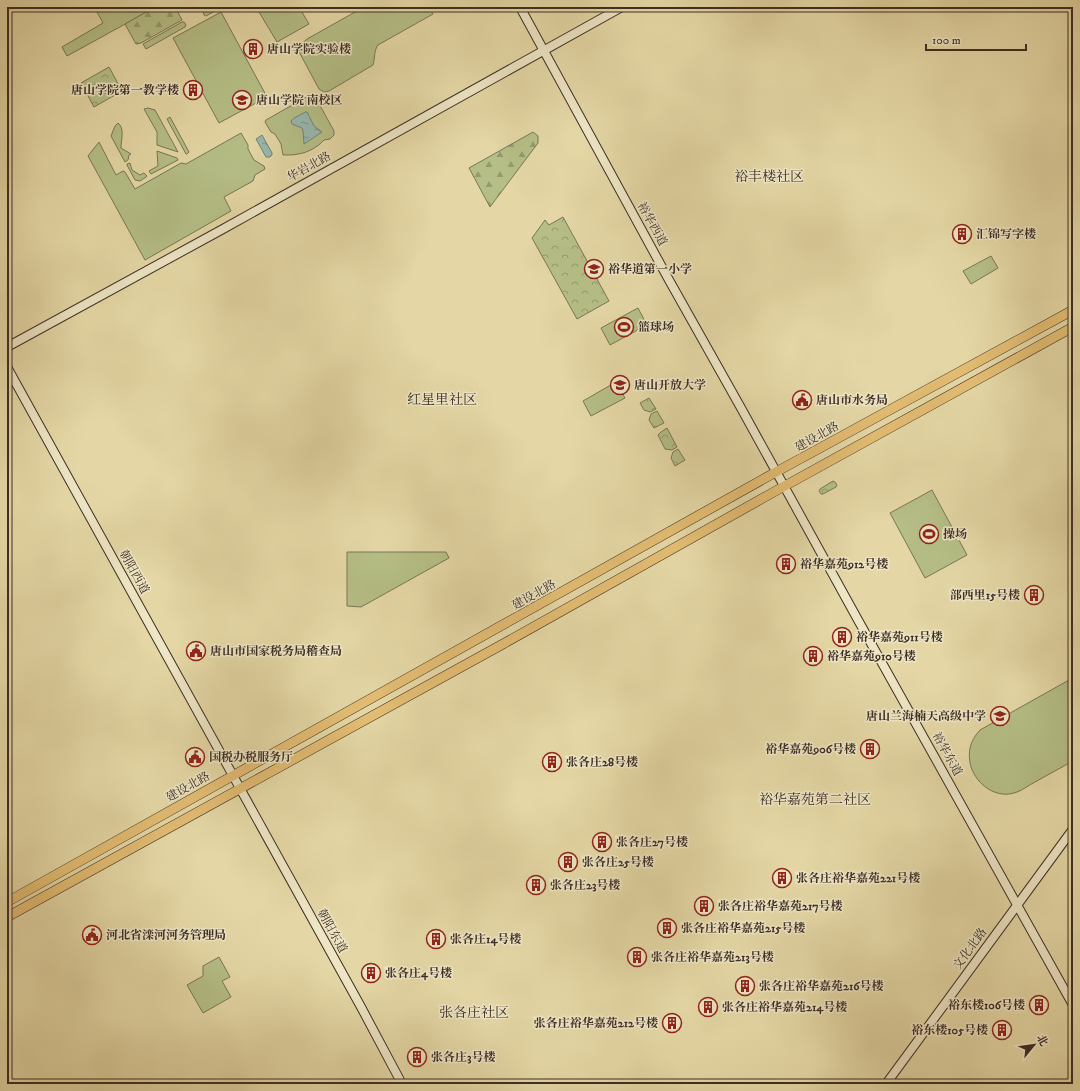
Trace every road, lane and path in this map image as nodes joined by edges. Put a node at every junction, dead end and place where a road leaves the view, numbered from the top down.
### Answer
1 (520, 7) edge
2 (622, 7) edge
3 (544, 50) junction
4 (1073, 310) edge
5 (1073, 327) edge
6 (7, 347) edge
7 (7, 367) edge
8 (776, 472) junction
9 (784, 486) junction
10 (233, 776) junction
11 (240, 789) junction
12 (1073, 829) edge
13 (7, 902) edge
14 (1017, 905) junction
15 (7, 917) edge
16 (1073, 1005) edge
17 (402, 1084) edge
18 (886, 1084) edge

1 - 3 street, 裕华西道
2 - 3 street, 华岩北路
3 - 6 street, 华岩北路
3 - 8 street, 裕华西道
4 - 8 main road, 建设北路
5 - 9 main road
7 - 10 street, 朝阳西道
8 - 9 street, 裕华东道
8 - 10 main road, 建设北路
9 - 11 main road
9 - 14 street, 裕华东道
10 - 11 street, 朝阳西道
10 - 13 main road, 建设北路
11 - 15 main road
11 - 17 street, 朝阳东道
12 - 14 street, 文化北路
14 - 16 street, 裕华东道
14 - 18 street, 文化北路

